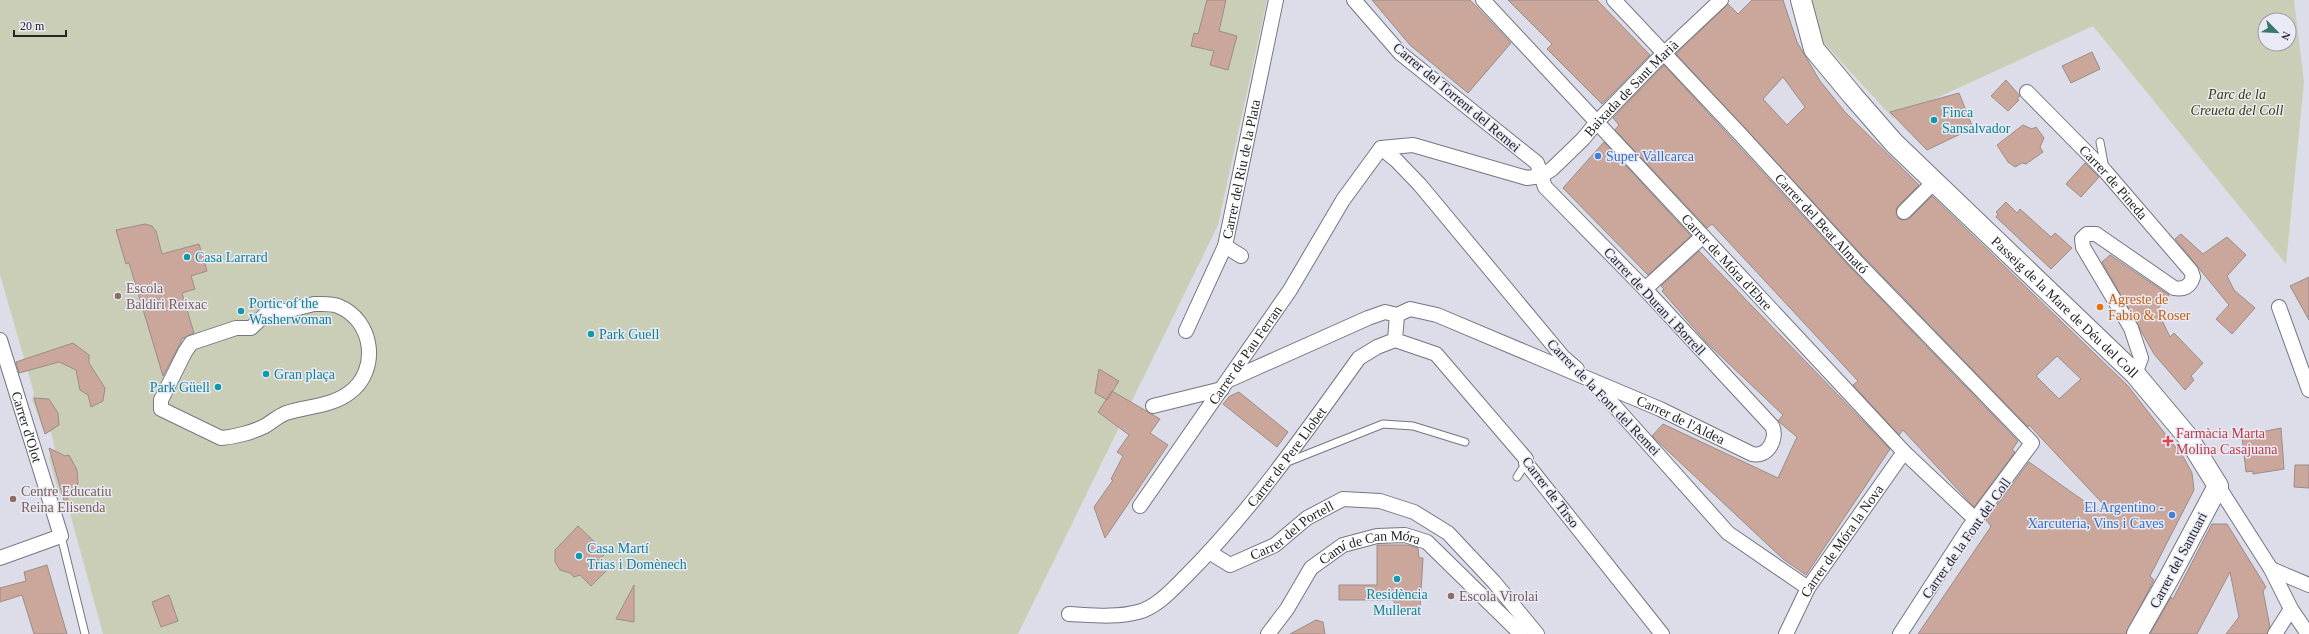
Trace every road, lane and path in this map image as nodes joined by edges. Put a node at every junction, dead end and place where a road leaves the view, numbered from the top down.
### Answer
1 (1276, 0) edge
2 (1354, 0) edge
3 (1483, 0) edge
4 (1614, 0) edge
5 (1721, 0) edge
6 (1801, 0) edge
7 (1664, 54) junction
8 (2027, 92) dead end
9 (1597, 122) junction
10 (2100, 142) dead end
11 (1381, 148) junction
12 (2105, 171) junction
13 (1541, 176) junction
14 (1927, 189) dead end
15 (1904, 212) dead end
16 (1703, 236) junction
17 (1225, 246) junction
18 (1241, 256) dead end
19 (1644, 289) junction
20 (2278, 307) dead end
21 (1397, 315) junction
22 (236, 328) joint
23 (1186, 331) dead end
24 (0, 340) edge
25 (1394, 340) junction
26 (4, 364) edge
27 (2135, 374) junction
28 (1589, 378) junction
29 (1226, 384) junction
30 (2309, 390) edge
31 (1153, 406) dead end
32 (1772, 426) joint
33 (1465, 442) dead end
34 (2032, 443) joint
35 (1904, 452) junction
36 (1526, 464) junction
37 (1281, 465) junction
38 (1517, 477) dead end
39 (2218, 486) junction
40 (1140, 506) dead end
41 (1976, 520) junction
42 (61, 536) junction
43 (1209, 552) junction
44 (0, 558) edge
45 (2271, 570) junction
46 (2309, 585) edge
47 (1808, 588) junction
48 (2291, 609) junction
49 (1069, 614) dead end
50 (85, 634) edge
51 (1268, 634) edge
52 (1521, 634) edge
53 (1537, 634) edge
54 (1662, 634) edge
55 (1786, 634) edge
56 (1900, 634) edge
57 (2137, 634) edge
58 (2275, 634) edge
59 (2308, 634) edge

1 - 17 street, Carrer del Riu de la Plata
2 - 13 street, Carrer del Torrent del Remei
3 - 9 street, Carrer de Móra d'Ebre
4 - 7 street, Carrer del Beat Almató
5 - 7 street, Baixada de Sant Marià
6 - 27 street, Passeig de la Mare de Déu del Coll
7 - 9 street, Baixada de Sant Marià
7 - 34 street, Carrer del Beat Almató
8 - 12 street, Carrer de Pineda
9 - 13 street, Baixada de Sant Marià
9 - 16 street, Carrer de Móra d'Ebre
10 - 12 lane
11 - 13 street
11 - 28 street, Carrer de la Font del Remei
11 - 29 street, Carrer de Pau Ferran
12 - 27 street, Carrer de Pineda
13 - 19 street, Carrer de Duran i Borrell
14 - 15 street
16 - 19 street
16 - 35 street, Carrer de Móra d'Ebre
17 - 18 street
17 - 23 street, Carrer del Riu de la Plata
19 - 32 street, Carrer de Duran i Borrell
20 - 30 street
21 - 25 street
21 - 28 street, Carrer de l'Aldea
21 - 29 street, Carrer de l'Aldea
22 - 22 street
24 - 26 street, Carrer d'Olot
25 - 36 street, Carrer de Tirso
25 - 37 street, Carrer de Pere Llobet
26 - 42 street, Carrer d'Olot
27 - 39 street, Passeig de la Mare de Déu del Coll
28 - 32 street, Carrer de l'Aldea
28 - 47 street, Carrer de la Font del Remei
29 - 31 street, Carrer de l'Aldea
29 - 40 street, Carrer de Pau Ferran
33 - 37 lane
34 - 41 street, Carrer de la Font del Coll
35 - 41 street, Carrer de Móra d'Ebre
35 - 47 street, Carrer de Móra la Nova
36 - 38 lane
36 - 54 street, Carrer de Tirso
37 - 43 street, Carrer de Pere Llobet
39 - 45 street, Passeig de la Mare de Déu del Coll
39 - 57 street, Carrer del Santuari
41 - 56 street, Carrer de la Font del Coll
42 - 44 street
42 - 50 lane
43 - 49 street
43 - 53 street, Carrer del Portell
45 - 46 street
45 - 48 street, Passeig de la Mare de Déu del Coll
47 - 55 street, Carrer de Móra la Nova
48 - 58 street
48 - 59 street, Passeig de la Mare de Déu del Coll
51 - 52 street, Camí de Can Móra

